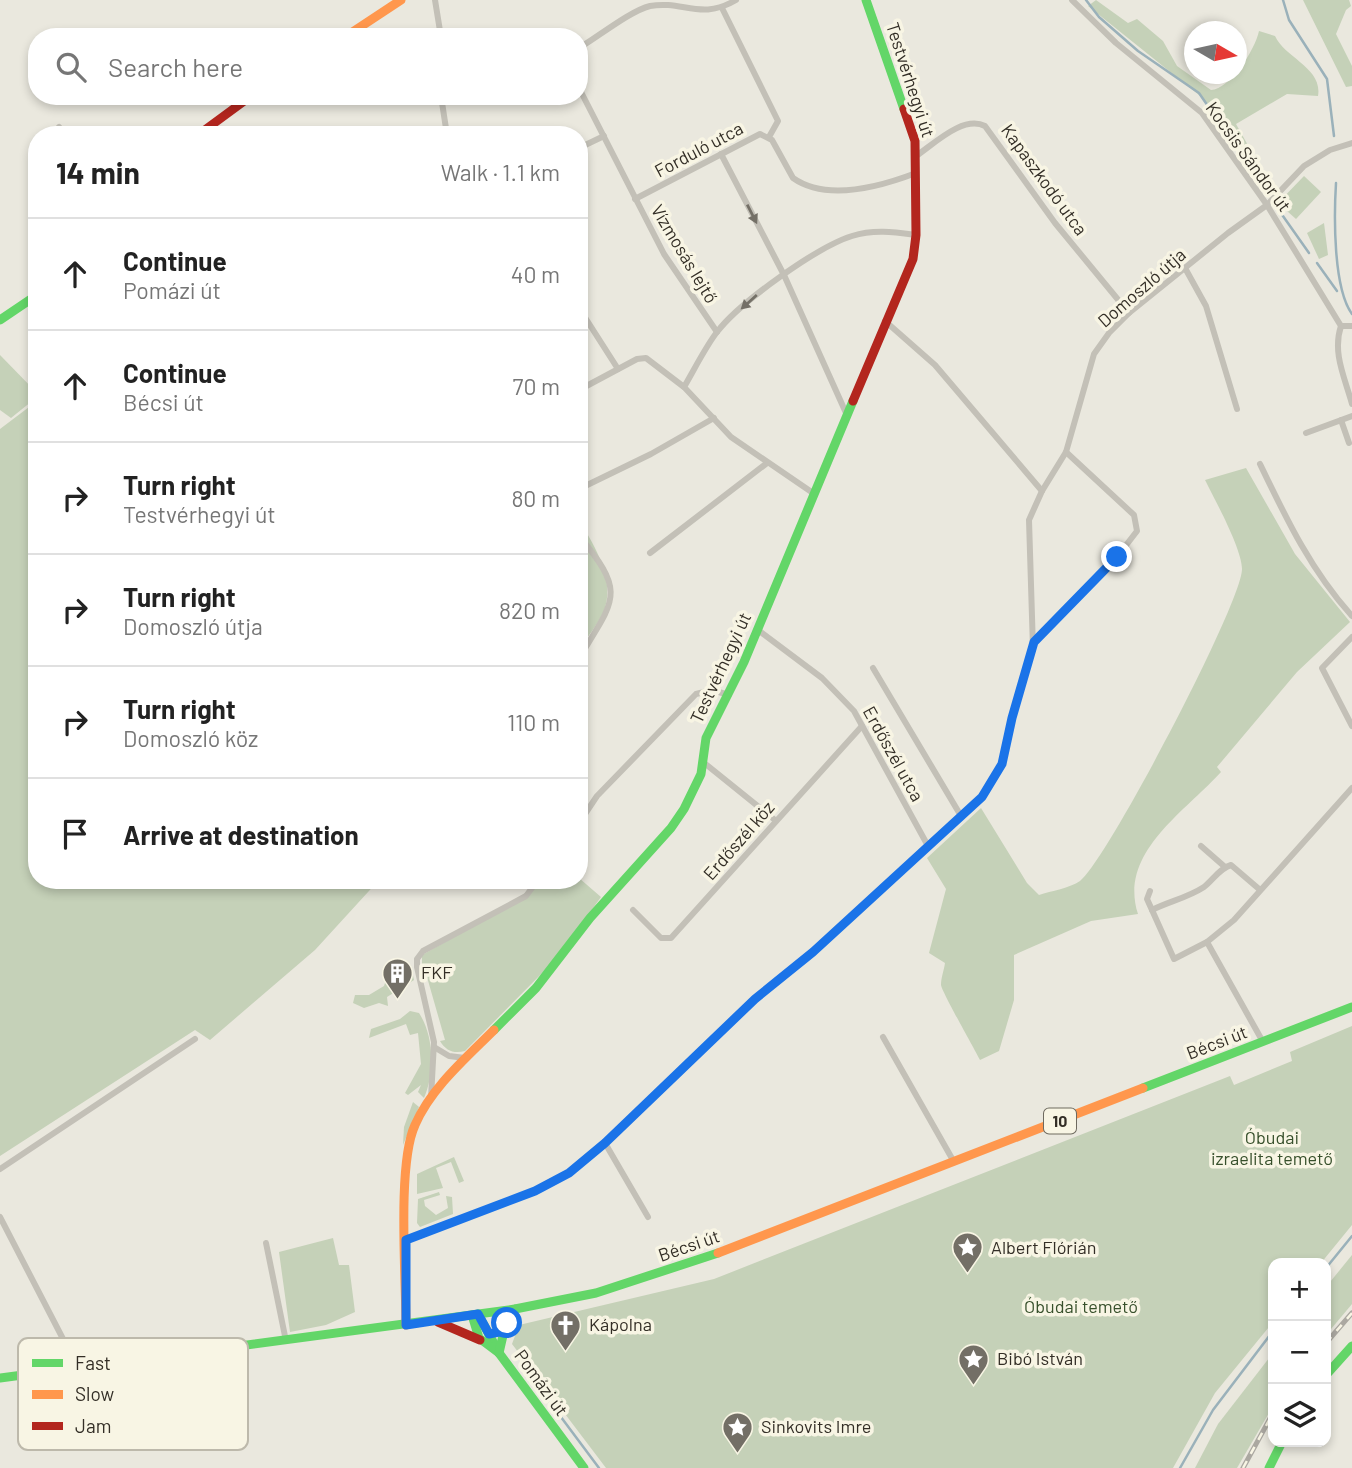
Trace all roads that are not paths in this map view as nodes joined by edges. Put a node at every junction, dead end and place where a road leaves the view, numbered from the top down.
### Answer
1 (401, 0) edge
2 (435, 0) edge
3 (736, 0) edge
4 (866, 0) edge
5 (1077, 2) edge
6 (722, 8) junction
7 (359, 28) edge
8 (440, 28) edge
9 (588, 43) edge
10 (239, 105) edge
11 (442, 105) edge
12 (588, 105) edge
13 (210, 126) edge
14 (446, 126) edge
15 (604, 136) junction
16 (769, 137) junction
17 (1352, 143) edge
18 (588, 144) edge
19 (721, 154) junction
20 (916, 156) junction
21 (916, 173) junction
22 (635, 199) junction
23 (1267, 205) junction
24 (916, 235) junction
25 (1185, 268) junction
26 (784, 275) junction
27 (28, 301) edge
28 (1129, 313) junction
29 (0, 320) edge
30 (886, 321) junction
31 (588, 322) edge
32 (1341, 326) junction
33 (1352, 326) edge
34 (717, 332) junction
35 (618, 369) junction
36 (588, 385) edge
37 (684, 387) junction
38 (1352, 404) edge
39 (1237, 409) dead end
40 (846, 413) junction
41 (1352, 416) edge
42 (714, 418) junction
43 (1341, 421) junction
44 (1306, 432) dead end
45 (1349, 443) dead end
46 (1066, 452) junction
47 (767, 463) junction
48 (1260, 464) dead end
49 (588, 485) edge
50 (1042, 491) junction
51 (813, 493) junction
52 (588, 547) edge
53 (650, 552) dead end
54 (1352, 616) edge
55 (758, 630) junction
56 (1352, 636) edge
57 (1034, 642) junction
58 (588, 644) edge
59 (873, 667) dead end
60 (729, 695) junction
61 (862, 726) junction
62 (1352, 726) edge
63 (703, 762) junction
64 (1352, 788) edge
65 (588, 810) edge
66 (961, 816) junction
67 (775, 820) junction
68 (928, 846) junction
69 (1201, 846) dead end
70 (1225, 867) junction
71 (531, 889) edge
72 (1259, 889) junction
73 (1150, 891) dead end
74 (633, 910) dead end
75 (1152, 910) junction
76 (1207, 942) junction
77 (1352, 1007) edge
78 (883, 1037) dead end
79 (195, 1038) dead end
80 (1263, 1042) junction
81 (434, 1047) junction
82 (465, 1058) junction
83 (431, 1098) junction
84 (605, 1143) junction
85 (954, 1162) junction
86 (0, 1169) edge
87 (0, 1217) edge
88 (648, 1217) dead end
89 (406, 1240) junction
90 (266, 1243) dead end
91 (515, 1309) junction
92 (475, 1315) junction
93 (435, 1320) junction
94 (406, 1325) junction
95 (504, 1331) junction
96 (489, 1334) junction
97 (63, 1338) edge
98 (480, 1340) junction
99 (286, 1341) junction
100 (248, 1346) edge
101 (1352, 1346) edge
102 (499, 1353) junction
103 (1331, 1369) edge
104 (18, 1375) edge
105 (0, 1378) edge
106 (1280, 1447) edge
107 (584, 1468) edge
108 (1269, 1468) edge

1 - 7 street
2 - 8 street
3 - 6 street
4 - 20 street, Testvérhegyi út
5 - 23 street, Kocsis Sándor út
6 - 9 street
6 - 16 street
10 - 13 street
11 - 14 street
12 - 15 street, Vízmosás lejtő
15 - 18 street
15 - 22 street, Vízmosás lejtő
16 - 19 street, Forduló utca
16 - 21 street, Forduló utca
17 - 23 street, Domoszló útja
19 - 22 street, Forduló utca
19 -> 26 street
20 - 21 street, Testvérhegyi út
20 - 28 street, Kapaszkodó utca
21 - 24 street, Testvérhegyi út
22 - 34 street, Vízmosás lejtő
23 - 25 street, Domoszló útja
23 - 32 street, Kocsis Sándor út
24 - 26 street, Vízmosás lejtő
24 - 30 street, Testvérhegyi út
25 - 28 street, Domoszló útja
25 - 39 street
26 -> 34 street, Vízmosás lejtő
26 - 40 street
27 - 29 street
28 - 46 street, Domoszló útja
30 - 40 street, Testvérhegyi út
30 - 50 street
31 - 35 street
32 - 33 street
32 - 38 street
34 - 37 street
35 - 36 street
35 - 37 street
37 - 42 street
40 - 51 street, Testvérhegyi út
41 - 43 street
42 - 47 street
42 - 49 street
43 - 44 street
43 - 45 street
46 - 50 street, Domoszló útja
46 - 57 street
47 - 51 street
47 - 53 street
48 - 54 street
50 - 57 street, Domoszló útja
51 - 55 street, Testvérhegyi út
52 - 58 street
55 - 60 street, Testvérhegyi út
55 - 61 street, Erdőszél utca
56 - 62 street
57 - 66 street, Domoszló útja
59 - 66 street
60 - 63 street, Testvérhegyi út
60 - 65 street
61 - 67 street, Erdőszél köz
61 - 68 street, Erdőszél utca
63 - 67 street
63 - 82 street, Testvérhegyi út
64 - 72 street
66 - 68 street, Domoszló útja
67 - 74 street, Erdőszél köz
68 - 84 street, Domoszló útja
69 - 70 street
70 - 72 street
70 - 75 street
71 - 81 street
72 - 76 street
73 - 75 street
75 - 76 street
76 - 80 street
77 - 80 street, Bécsi út / 10
78 - 85 street
79 - 86 street
80 - 85 street, Bécsi út / 10
81 - 82 street
81 - 83 street
82 - 83 street, Testvérhegyi út
83 - 89 street, Testvérhegyi út
84 - 88 street
84 - 89 street, Domoszló útja
85 - 91 street, Bécsi út / 10
87 - 97 street
89 - 94 street, Testvérhegyi út
90 - 99 street
91 - 92 street, Bécsi út / 10
91 - 95 street
92 - 93 street, Bécsi út / 10
92 - 96 street, Pomázi út
92 - 98 street
93 - 94 street, Bécsi út / 10
93 - 98 street
94 - 99 street, Bécsi út / 10
95 - 96 street
95 - 102 street
96 - 102 street, Pomázi út
98 - 102 street
99 - 100 street, Bécsi út / 10
101 - 103 street
102 - 107 street, Pomázi út
104 - 105 street, Bécsi út / 10
106 - 108 street

